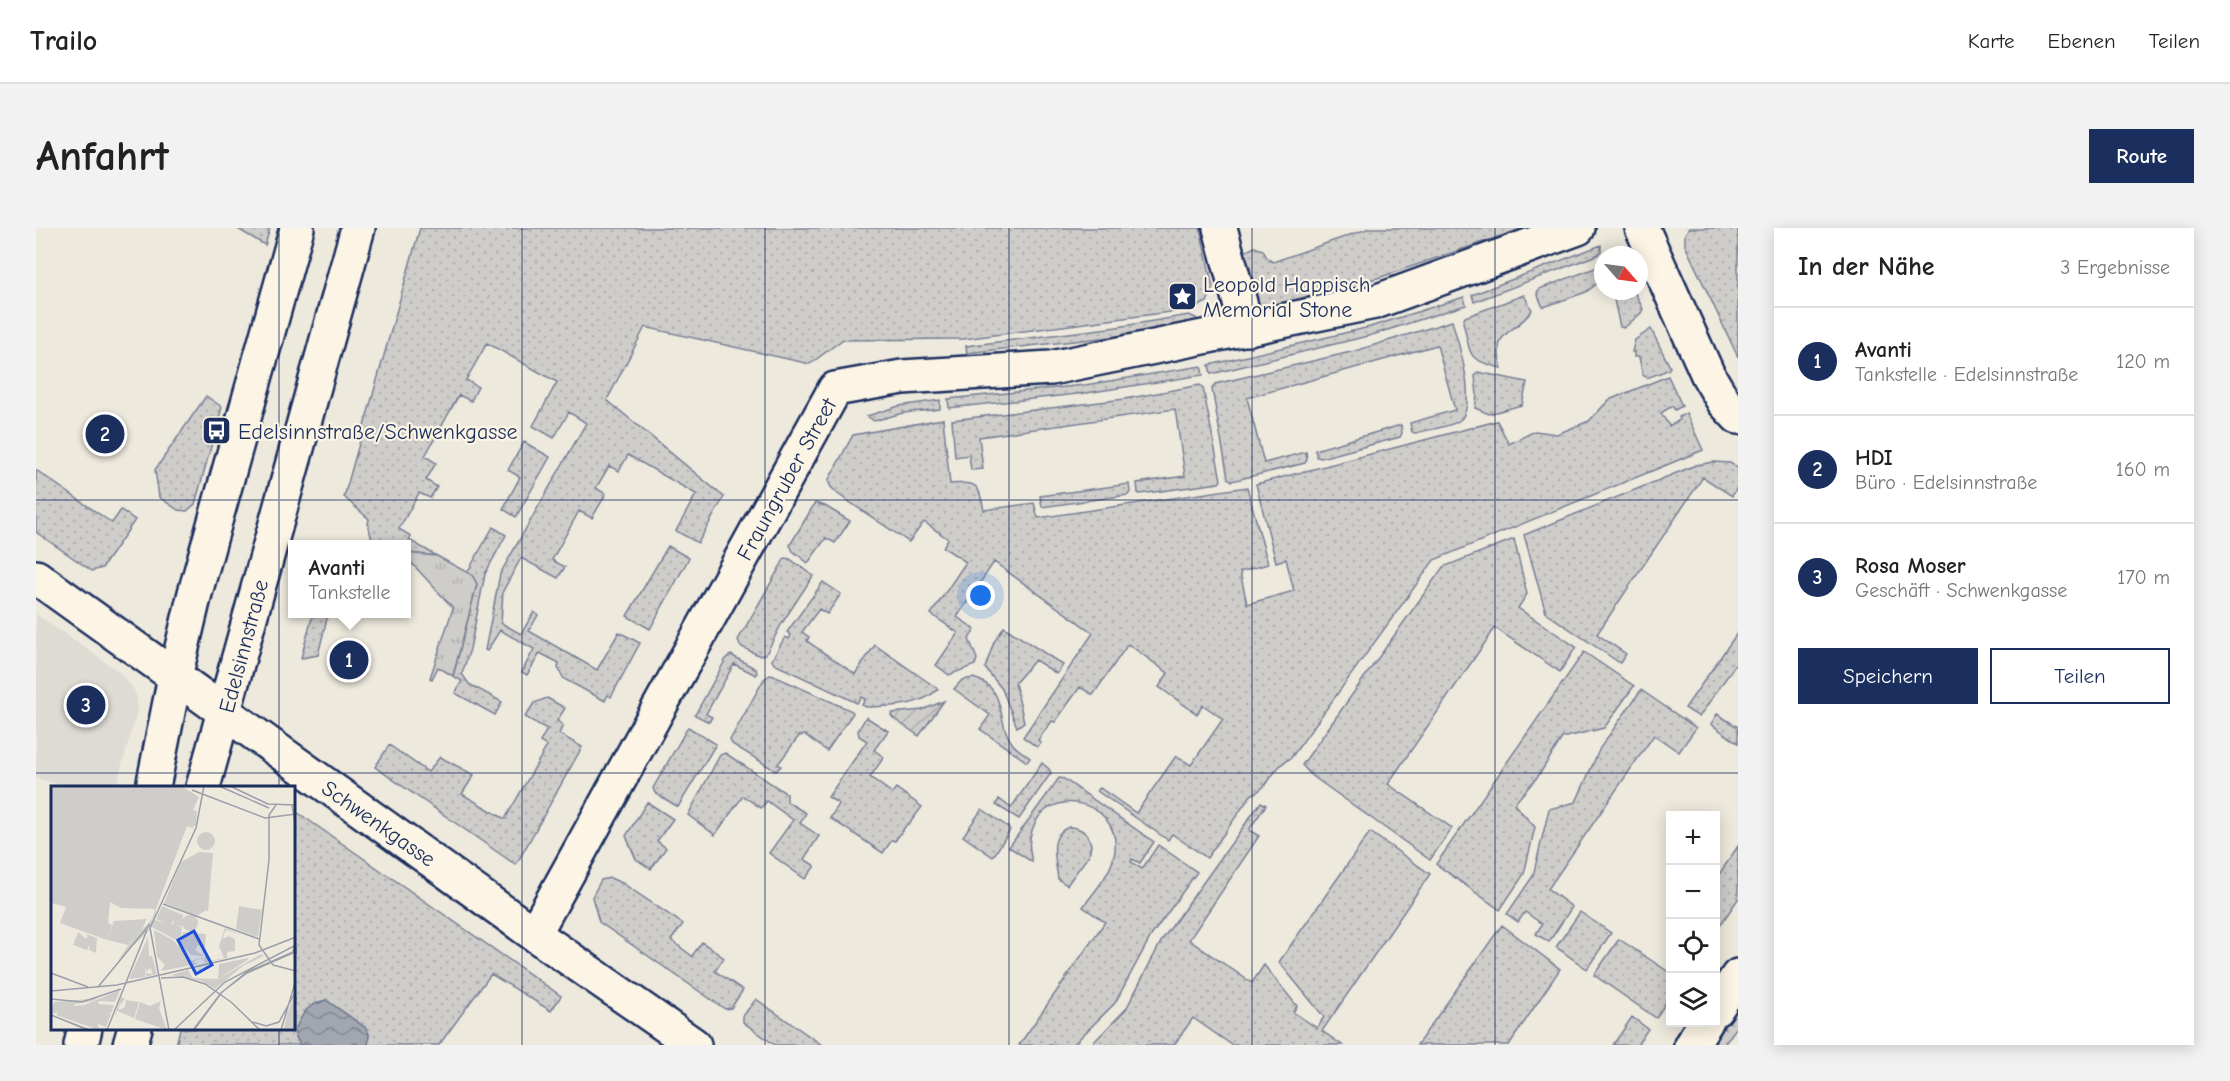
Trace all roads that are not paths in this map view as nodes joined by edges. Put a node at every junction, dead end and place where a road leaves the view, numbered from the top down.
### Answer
1 (297, 228) edge
2 (358, 228) edge
3 (1578, 228) edge
4 (1642, 228) edge
5 (1231, 231) edge
6 (1248, 329) junction
7 (1738, 417) edge
8 (36, 577) edge
9 (175, 676) junction
10 (224, 712) junction
11 (153, 786) edge
12 (203, 786) edge
13 (534, 934) junction
14 (1738, 976) edge
15 (1720, 1003) edge
16 (1703, 1027) edge
17 (85, 1030) edge
18 (135, 1030) edge
19 (81, 1045) edge
20 (130, 1045) edge
21 (694, 1045) edge
22 (1691, 1045) edge

1 - 9 street
2 - 10 street, Edelsinnstraße
3 - 6 street
4 - 7 street
5 - 6 street
6 - 13 street, Fraungruber Street
8 - 9 street, Schwenkgasse
9 - 10 street, Schwenkgasse
9 - 11 street
10 - 12 street, Edelsinnstraße
10 - 13 street, Schwenkgasse
13 - 21 street, Schwenkgasse
14 - 15 street
16 - 22 street
17 - 19 street
18 - 20 street

